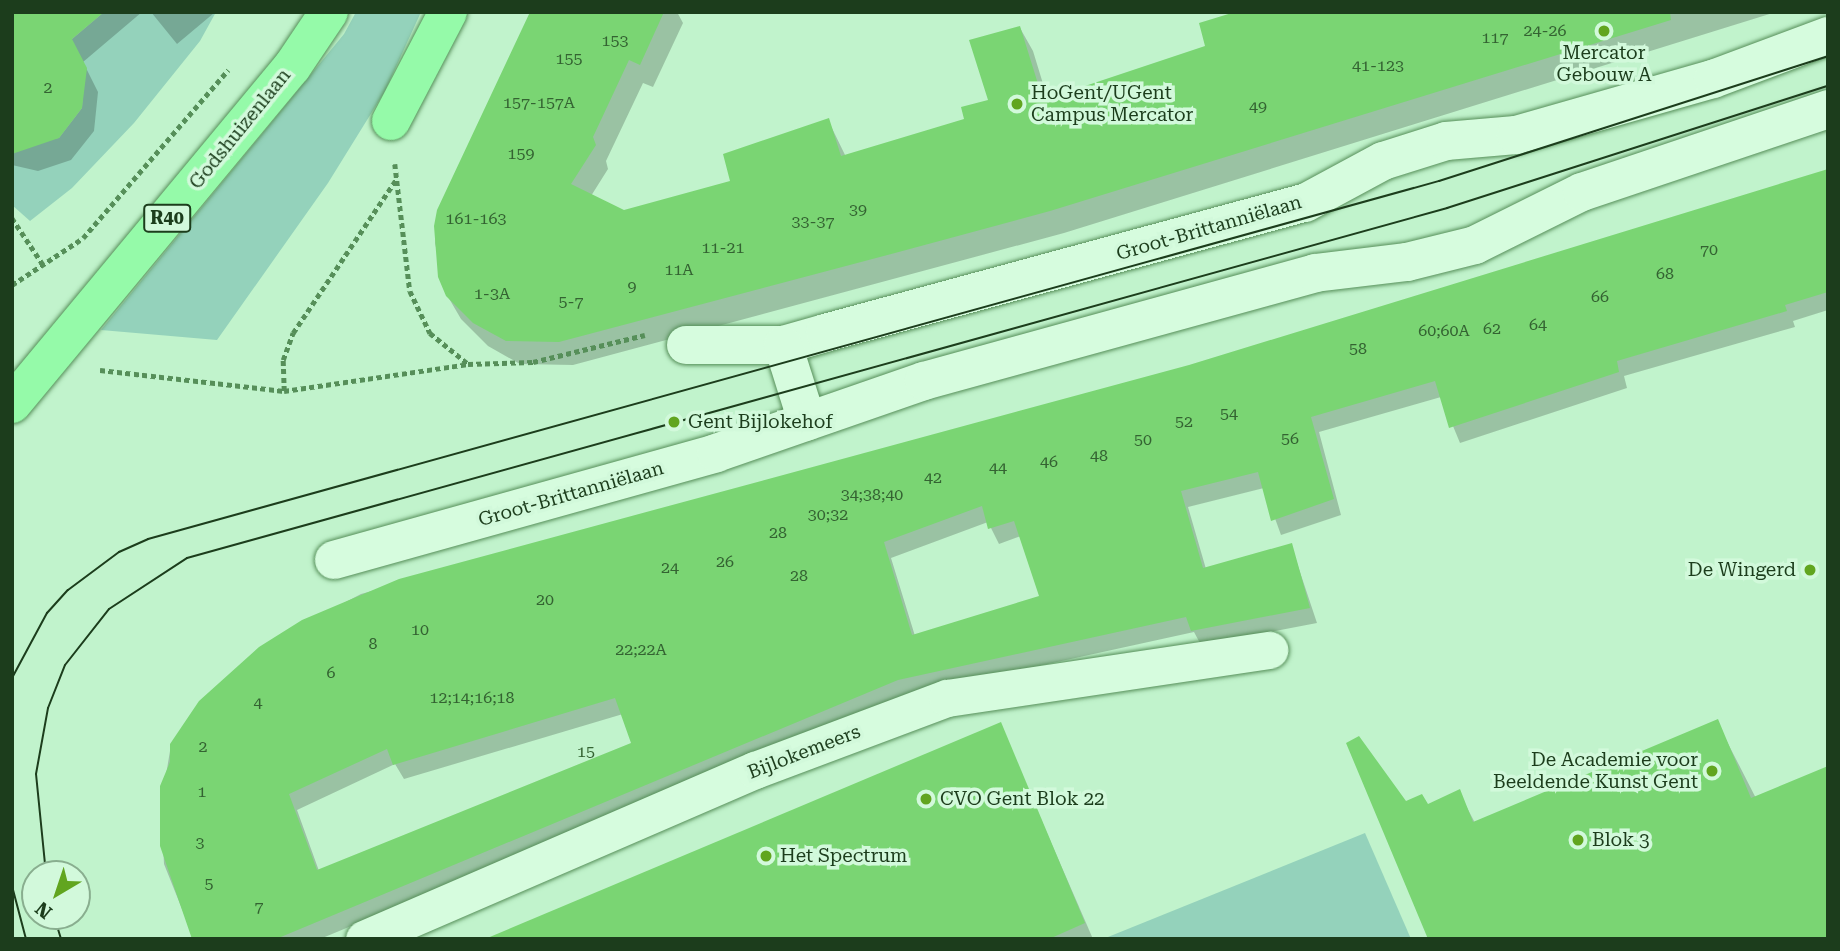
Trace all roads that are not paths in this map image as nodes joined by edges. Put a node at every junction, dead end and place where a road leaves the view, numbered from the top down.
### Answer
1 (329, 12) edge
2 (448, 12) edge
3 (1828, 36) edge
4 (1828, 108) edge
5 (391, 121) road end
6 (686, 345) road end
7 (783, 345) junction
8 (12, 404) edge
9 (807, 421) junction
10 (334, 560) dead end
11 (1269, 650) dead end
12 (364, 939) edge

1 - 8 main road, Godshuizenlaan / R40
2 - 5 main road
3 - 7 street, Groot-Brittanniëlaan
4 - 9 street, Groot-Brittanniëlaan
6 - 7 street, Groot-Brittanniëlaan
7 - 9 street
9 - 10 street, Groot-Brittanniëlaan
11 - 12 street, Bijlokemeers

